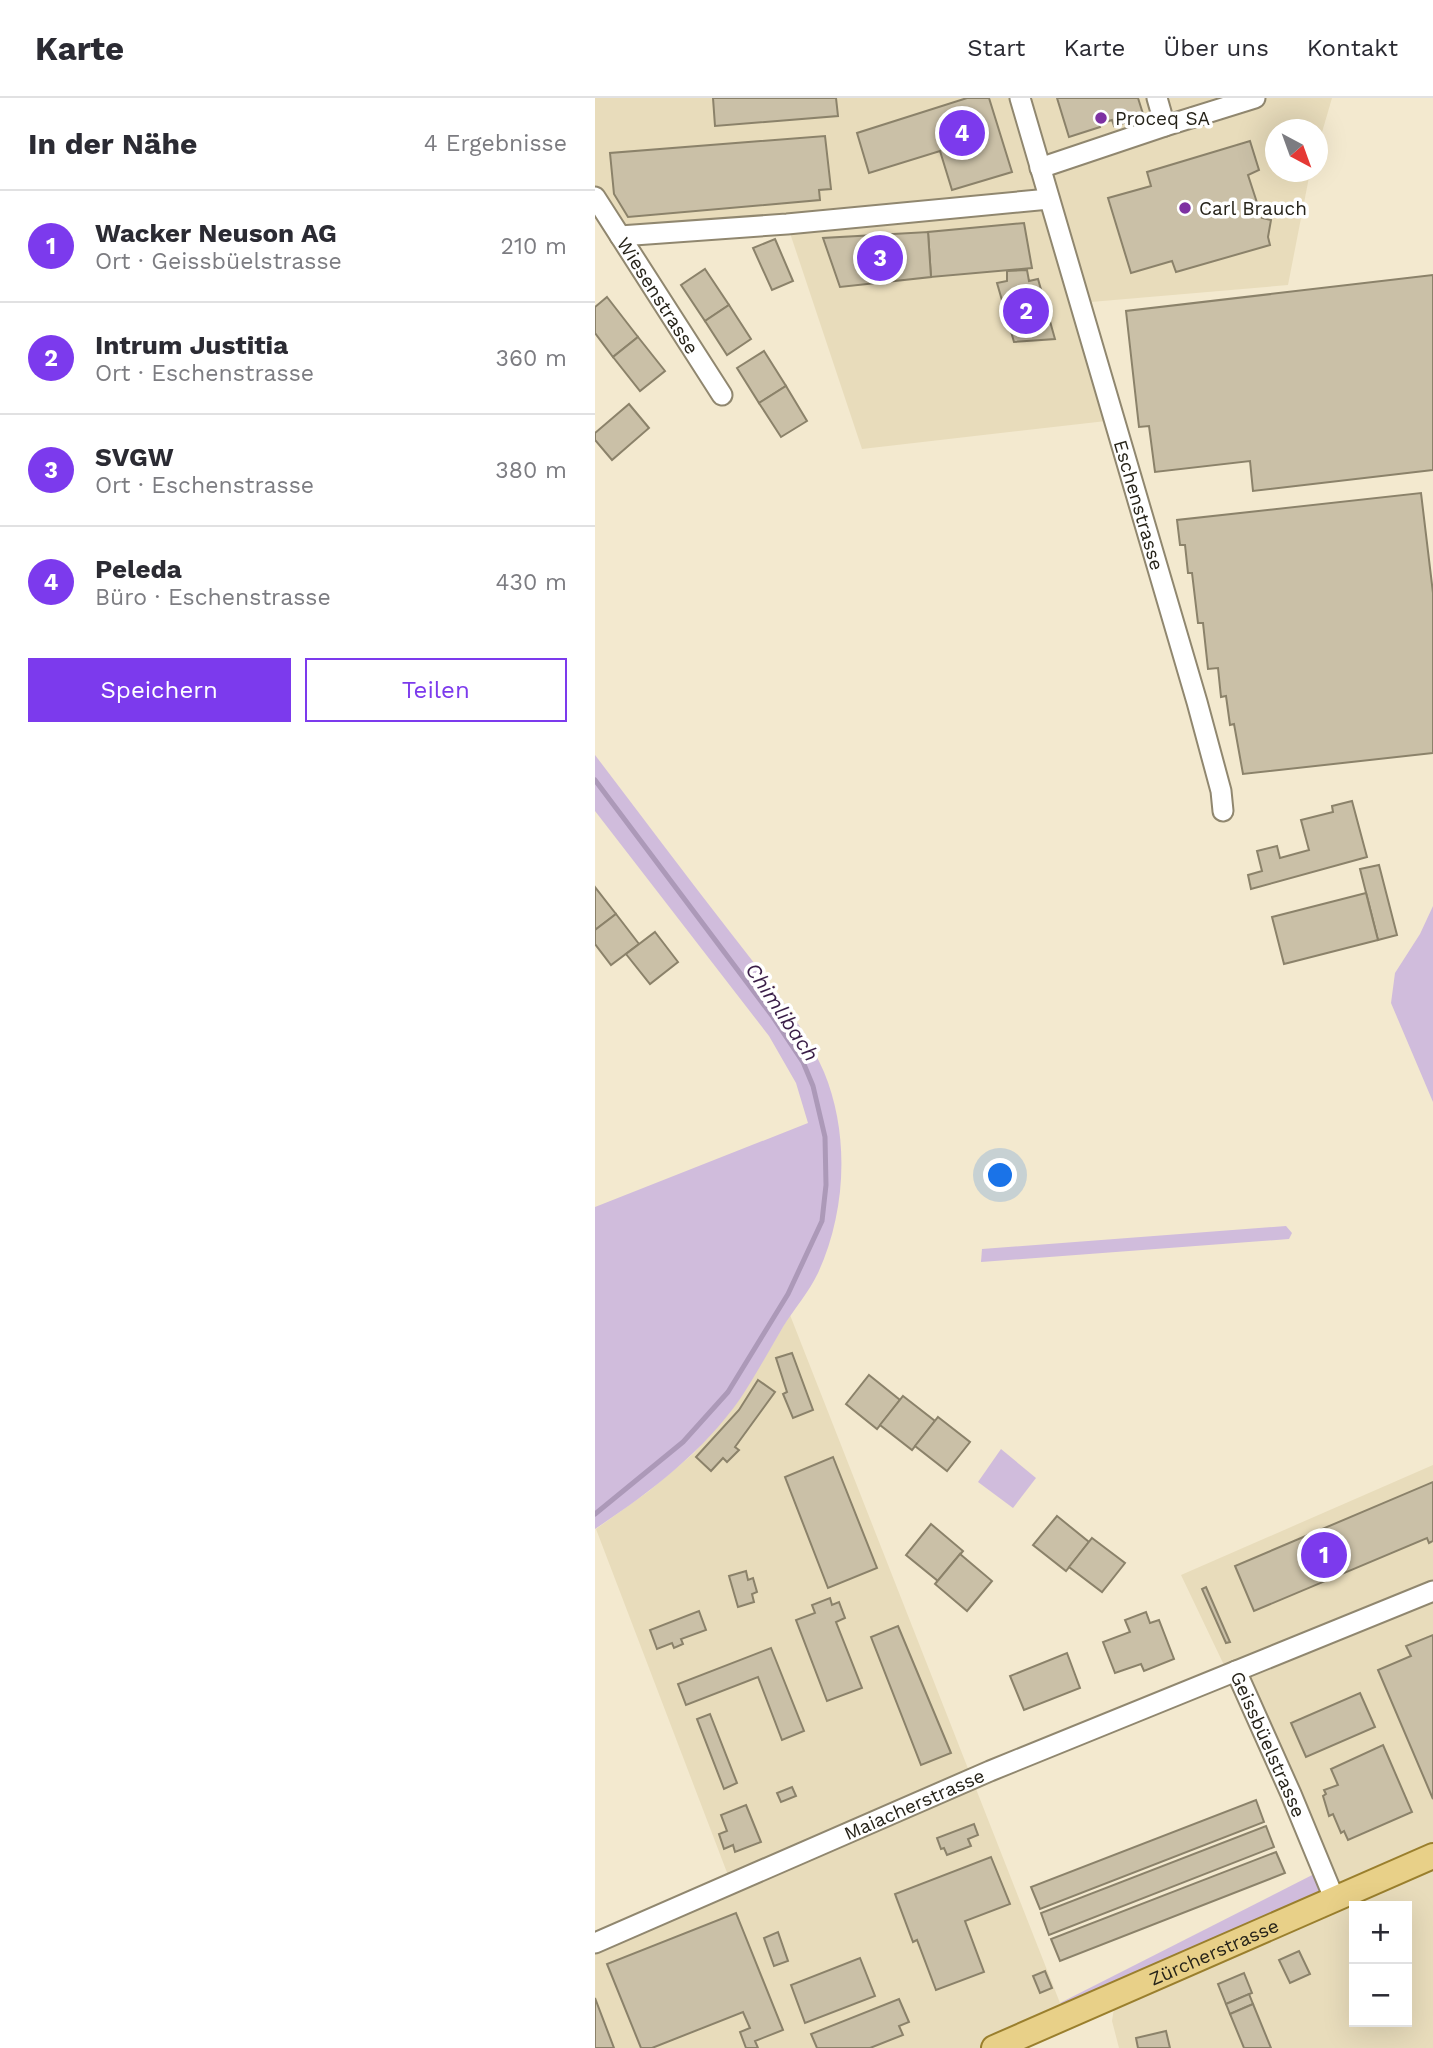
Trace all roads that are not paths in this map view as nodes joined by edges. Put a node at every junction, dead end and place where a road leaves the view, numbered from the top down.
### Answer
1 (1020, 98) edge
2 (1157, 98) edge
3 (1255, 98) edge
4 (1165, 126) junction
5 (1040, 168) junction
6 (595, 197) edge
7 (1049, 199) junction
8 (620, 236) junction
9 (722, 395) dead end
10 (1223, 811) dead end
11 (1433, 1591) edge
12 (1236, 1671) junction
13 (1433, 1856) edge
14 (1334, 1898) junction
15 (595, 1942) edge
16 (994, 2048) edge

1 - 5 street, Eschenstrasse
2 - 4 street
3 - 4 street
4 - 5 street
5 - 7 street, Eschenstrasse
6 - 8 street, Wiesenstrasse
7 - 8 street
7 - 10 street, Eschenstrasse
8 - 9 street, Wiesenstrasse
11 - 12 street, Geissbüelstrasse
12 - 14 street, Geissbüelstrasse
12 - 15 street, Maiacherstrasse
13 - 14 main road, Zürcherstrasse
14 - 16 main road, Zürcherstrasse

